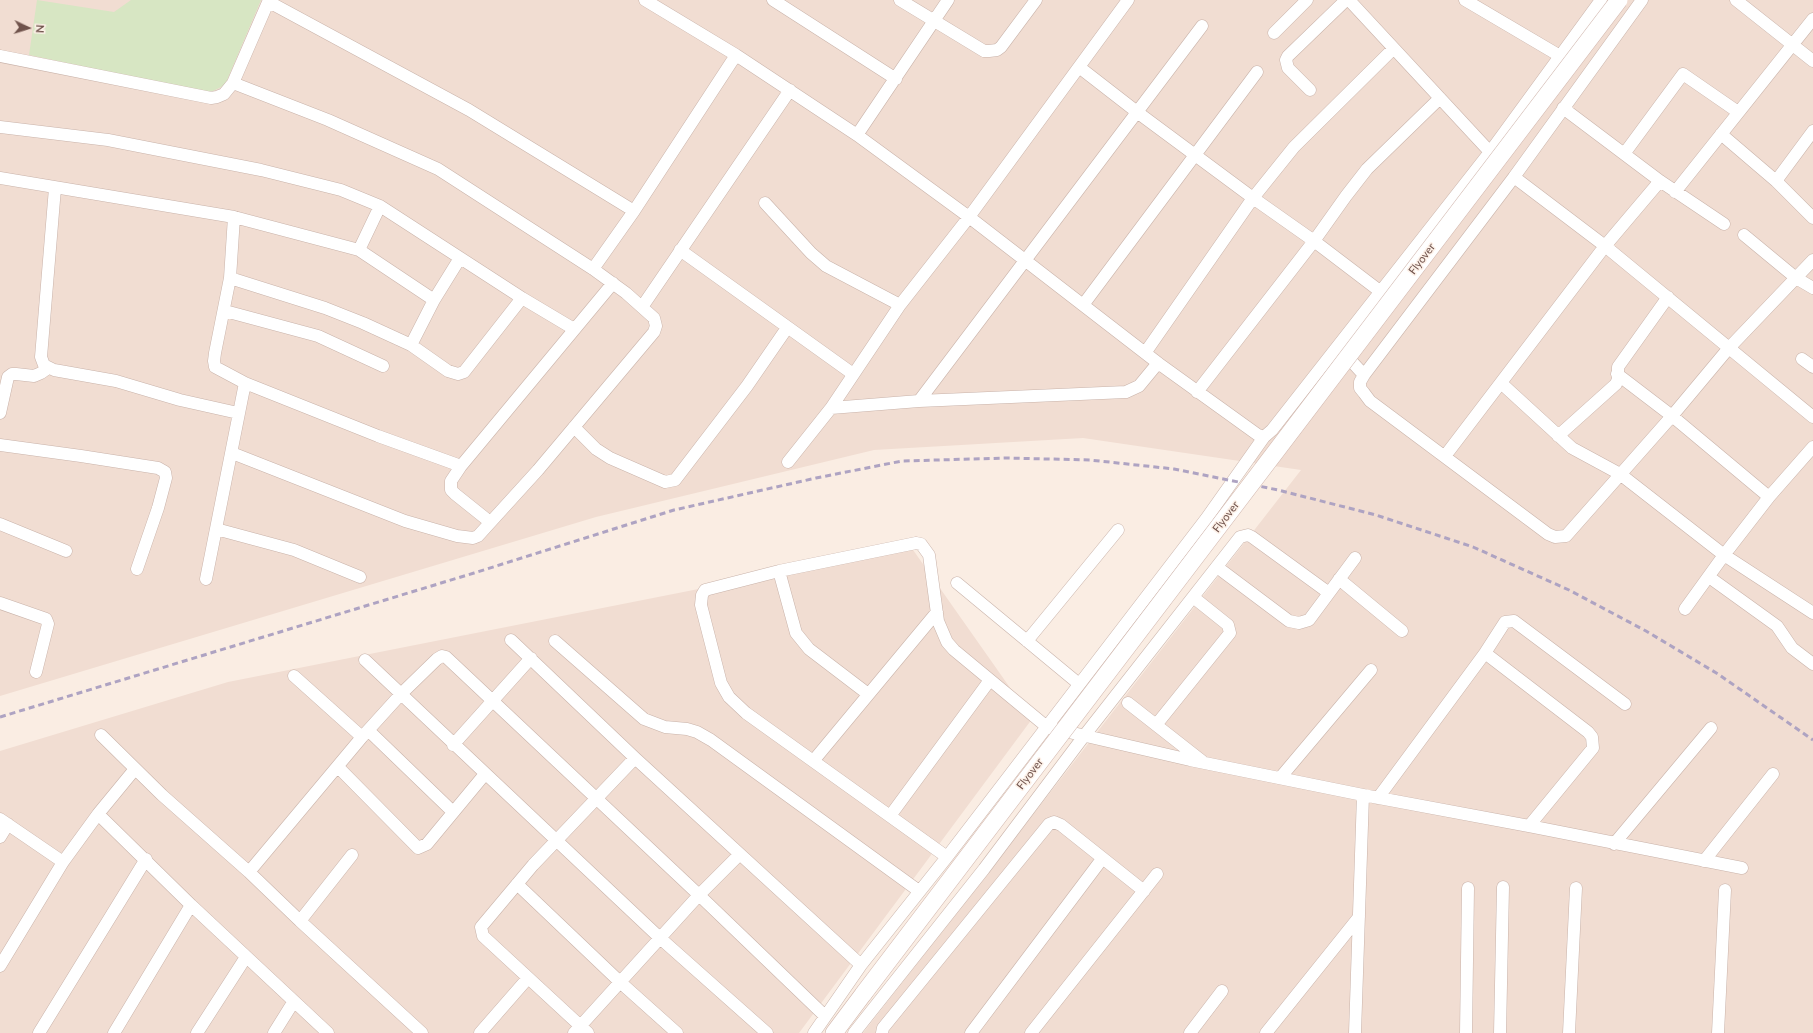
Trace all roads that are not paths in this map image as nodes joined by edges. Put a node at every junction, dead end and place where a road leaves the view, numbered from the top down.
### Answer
1 (645, 0) edge
2 (774, 0) edge
3 (900, 0) edge
4 (948, 0) edge
5 (1036, 0) edge
6 (1128, 0) edge
7 (1308, 0) edge
8 (1346, 0) edge
9 (1349, 0) edge
10 (1465, 0) edge
11 (1601, 0) edge
12 (1619, 0) edge
13 (1642, 0) edge
14 (1736, 0) edge
15 (269, 1) edge
16 (1813, 19) edge
17 (934, 21) junction
18 (1202, 26) dead end
19 (1274, 33) dead end
20 (1793, 45) junction
21 (1393, 49) junction
22 (0, 56) edge
23 (736, 56) junction
24 (1560, 56) junction
25 (1813, 61) edge
26 (1079, 67) junction
27 (1257, 72) dead end
28 (896, 79) junction
29 (233, 83) junction
30 (790, 90) junction
31 (1310, 90) dead end
32 (1440, 98) junction
33 (1564, 108) junction
34 (1137, 112) junction
35 (1738, 112) junction
36 (0, 127) edge
37 (1813, 131) edge
38 (1721, 134) junction
39 (857, 135) junction
40 (1490, 152) junction
41 (1624, 154) junction
42 (1195, 155) junction
43 (1514, 176) junction
44 (0, 178) edge
45 (1660, 181) junction
46 (1776, 181) junction
47 (55, 188) junction
48 (1675, 192) junction
49 (1253, 198) junction
50 (765, 203) dead end
51 (380, 206) junction
52 (634, 211) junction
53 (234, 217) junction
54 (969, 217) junction
55 (1813, 218) edge
56 (1724, 224) dead end
57 (1744, 235) dead end
58 (1314, 241) junction
59 (1605, 246) junction
60 (359, 250) junction
61 (680, 250) junction
62 (460, 258) junction
63 (1025, 260) junction
64 (1813, 260) edge
65 (593, 269) junction
66 (230, 278) junction
67 (1796, 278) junction
68 (613, 283) junction
69 (1813, 288) edge
70 (1381, 292) junction
71 (1668, 297) junction
72 (522, 298) junction
73 (434, 300) junction
74 (900, 305) junction
75 (1083, 305) junction
76 (642, 307) junction
77 (225, 311) junction
78 (787, 328) junction
79 (574, 329) junction
80 (411, 345) junction
81 (1338, 346) junction
82 (1728, 349) junction
83 (1145, 353) junction
84 (1802, 359) dead end
85 (1158, 362) junction
86 (383, 366) dead end
87 (1813, 367) edge
88 (48, 368) junction
89 (853, 374) junction
90 (1617, 374) junction
91 (1364, 375) junction
92 (245, 383) junction
93 (1501, 383) junction
94 (1197, 392) junction
95 (919, 401) junction
96 (831, 408) junction
97 (0, 413) edge
98 (238, 413) junction
99 (1672, 416) junction
100 (1813, 417) edge
101 (574, 427) junction
102 (1558, 436) junction
103 (1264, 437) junction
104 (0, 445) edge
105 (1813, 447) edge
106 (232, 452) junction
107 (1445, 456) junction
108 (788, 462) dead end
109 (461, 466) junction
110 (1620, 474) junction
111 (1769, 497) junction
112 (490, 522) junction
113 (0, 524) edge
114 (216, 529) junction
115 (1118, 530) dead end
116 (66, 551) dead end
117 (1724, 555) junction
118 (1355, 558) dead end
119 (1217, 567) junction
120 (137, 569) dead end
121 (779, 571) junction
122 (360, 577) dead end
123 (1709, 577) junction
124 (206, 579) dead end
125 (1339, 579) junction
126 (957, 583) dead end
127 (1329, 593) junction
128 (1194, 597) junction
129 (0, 603) edge
130 (1685, 609) dead end
131 (937, 612) junction
132 (1813, 613) edge
133 (1402, 631) dead end
134 (511, 640) dead end
135 (555, 641) dead end
136 (1027, 641) junction
137 (1485, 653) junction
138 (531, 658) junction
139 (365, 660) dead end
140 (1813, 664) edge
141 (1371, 670) dead end
142 (36, 672) dead end
143 (294, 676) dead end
144 (990, 680) junction
145 (1079, 684) junction
146 (401, 694) junction
147 (868, 694) junction
148 (493, 700) junction
149 (1128, 703) dead end
150 (1625, 704) dead end
151 (1156, 725) junction
152 (1047, 727) junction
153 (1711, 728) dead end
154 (365, 734) junction
155 (101, 735) dead end
156 (1084, 736) junction
157 (453, 744) junction
158 (635, 758) junction
159 (814, 760) junction
160 (1204, 763) junction
161 (338, 767) junction
162 (135, 769) junction
163 (485, 774) junction
164 (1773, 774) dead end
165 (1280, 778) junction
166 (1363, 795) junction
167 (1378, 798) junction
168 (597, 799) junction
169 (453, 812) junction
170 (98, 814) junction
171 (890, 816) junction
172 (4, 822) edge
173 (1530, 826) junction
174 (0, 837) edge
175 (557, 841) junction
176 (1614, 844) junction
177 (352, 855) dead end
178 (739, 855) junction
179 (947, 857) junction
180 (146, 859) junction
181 (1102, 859) junction
182 (1704, 861) junction
183 (63, 862) junction
184 (1742, 868) dead end
185 (249, 872) junction
186 (1157, 874) dead end
187 (517, 884) junction
188 (1503, 887) dead end
189 (1468, 888) dead end
190 (1576, 888) dead end
191 (1724, 890) dead end
192 (919, 891) junction
193 (1144, 891) junction
194 (699, 895) junction
195 (191, 905) junction
196 (1359, 917) junction
197 (300, 921) junction
198 (660, 938) junction
199 (246, 957) junction
200 (861, 965) junction
201 (0, 966) edge
202 (528, 978) junction
203 (620, 982) junction
204 (1222, 992) dead end
205 (294, 1001) junction
206 (824, 1016) junction
207 (581, 1031) edge
208 (39, 1033) edge
209 (114, 1033) edge
210 (197, 1033) edge
211 (274, 1033) edge
212 (328, 1033) edge
213 (422, 1033) edge
214 (480, 1033) edge
215 (677, 1033) edge
216 (767, 1033) edge
217 (814, 1033) edge
218 (834, 1033) edge
219 (854, 1033) edge
220 (882, 1033) edge
221 (971, 1033) edge
222 (1031, 1033) edge
223 (1190, 1033) edge
224 (1266, 1033) edge
225 (1355, 1033) edge
226 (1466, 1033) edge
227 (1500, 1033) edge
228 (1569, 1033) edge
229 (1718, 1033) edge

1 - 23 street
2 - 28 street
3 - 17 street
4 - 17 street
5 - 17 street
6 - 26 street
7 - 19 street
8 - 31 street
9 - 21 street
10 - 24 street
11 - 24 street
12 - 218 main road, Flyover, bridge
13 - 33 street
14 - 20 street
15 - 29 street
15 - 52 street
16 - 20 street
17 - 28 street
18 - 34 street
20 - 25 street
20 - 35 street
21 - 32 street
21 - 49 street
22 - 29 street
23 - 30 street
23 - 52 street
24 - 40 street
26 - 34 street
26 - 54 street
27 - 42 street
28 - 39 street
29 - 65 street
30 - 39 street
30 - 61 street
32 - 40 street
32 - 58 street
33 - 41 street
33 - 43 street
34 - 42 street
34 - 63 street
35 - 38 street
35 - 41 street
36 - 51 street
37 - 46 street
38 - 46 street
38 - 48 street
39 - 54 street
40 - 70 street
41 - 45 street
42 - 49 street
42 - 75 street
43 - 59 street
43 - 91 street
44 - 47 street
45 - 48 street
45 - 59 street
46 - 55 street
47 - 53 street
47 - 88 street
48 - 56 street
49 - 58 street
49 - 83 street
50 - 74 street
51 - 60 street
51 - 62 street
52 - 65 street
53 - 60 street
53 - 66 street
54 - 63 street
54 - 74 street
57 - 67 street
58 - 70 street
58 - 94 street
59 - 71 street
59 - 93 street
60 - 73 street
61 - 76 street
61 - 78 street
62 - 72 street
62 - 73 street
63 - 75 street
63 - 95 street
64 - 67 street
65 - 68 street
66 - 77 street
66 - 80 street
67 - 69 street
67 - 82 street
68 - 76 street
68 - 79 street
70 - 81 street
71 - 82 street
71 - 90 street
72 - 79 street
72 - 80 street
73 - 80 street
74 - 89 street
75 - 83 street
76 - 101 street
77 - 86 street
77 - 92 street
78 - 89 street
78 - 101 street
79 - 109 street
81 - 91 street
81 - 103 street
82 - 99 street
82 - 100 street
83 - 85 street
84 - 87 street
85 - 94 street
85 - 95 street
88 - 97 street
88 - 98 street
89 - 96 street
90 - 99 street
90 - 102 street
91 - 107 street
92 - 98 street
92 - 109 street
93 - 102 street
93 - 107 street
94 - 103 street
95 - 96 street
96 - 108 street
98 - 106 street
99 - 110 street
99 - 111 street
101 - 112 street
102 - 110 street
103 - 145 street
104 - 120 street
105 - 111 street
106 - 112 street
106 - 114 street
107 - 110 street
109 - 112 street
110 - 117 street
111 - 117 street
113 - 116 street
114 - 122 street
114 - 124 street
115 - 136 street
117 - 123 street
117 - 132 street
118 - 125 street
119 - 127 street
119 - 127 street
119 - 128 street
121 - 131 street
121 - 147 street
121 - 159 street
123 - 130 street
123 - 140 street
125 - 127 street
125 - 133 street
126 - 136 street
128 - 151 street
128 - 156 street
129 - 142 street
131 - 144 street
131 - 147 street
134 - 138 street
135 - 192 street
136 - 145 street
137 - 150 street
137 - 167 street
137 - 173 street
138 - 148 street
138 - 158 street
139 - 146 street
141 - 165 street
143 - 154 street
144 - 152 street
144 - 171 street
145 - 152 street
146 - 148 street
146 - 154 street
146 - 157 street
147 - 159 street
148 - 157 street
148 - 168 street
149 - 151 street
151 - 160 street
152 - 156 street
152 - 179 street
153 - 176 street
154 - 161 street
154 - 169 street
155 - 162 street
156 - 160 street
156 - 219 street
157 - 163 street
158 - 168 street
158 - 178 street
159 - 171 street
160 - 165 street
161 - 169 street
161 - 185 street
162 - 170 street
162 - 185 street
163 - 169 street
163 - 175 street
164 - 182 street
165 - 166 street
166 - 167 street
166 - 196 street
167 - 173 street
168 - 175 street
168 - 194 street
170 - 180 street
170 - 183 street
171 - 179 street
172 - 174 street
172 - 183 street
173 - 176 street
175 - 187 street
175 - 198 street
176 - 182 street
177 - 197 street
178 - 194 street
178 - 200 street
179 - 192 street
180 - 195 street
180 - 208 street
181 - 193 street
181 - 220 street
181 - 221 street
182 - 184 street
183 - 201 street
185 - 197 street
186 - 193 street
187 - 202 street
187 - 203 street
188 - 227 street
189 - 226 street
190 - 228 street
191 - 229 street
192 - 200 street
193 - 222 street
194 - 198 street
194 - 206 street
195 - 199 street
195 - 209 street
196 - 224 street
196 - 225 street
197 - 213 street
198 - 203 street
198 - 216 street
199 - 205 street
199 - 210 street
200 - 206 street
202 - 207 street
202 - 214 street
203 - 207 street
203 - 215 street
204 - 223 street
205 - 211 street
205 - 212 street
206 - 217 street

